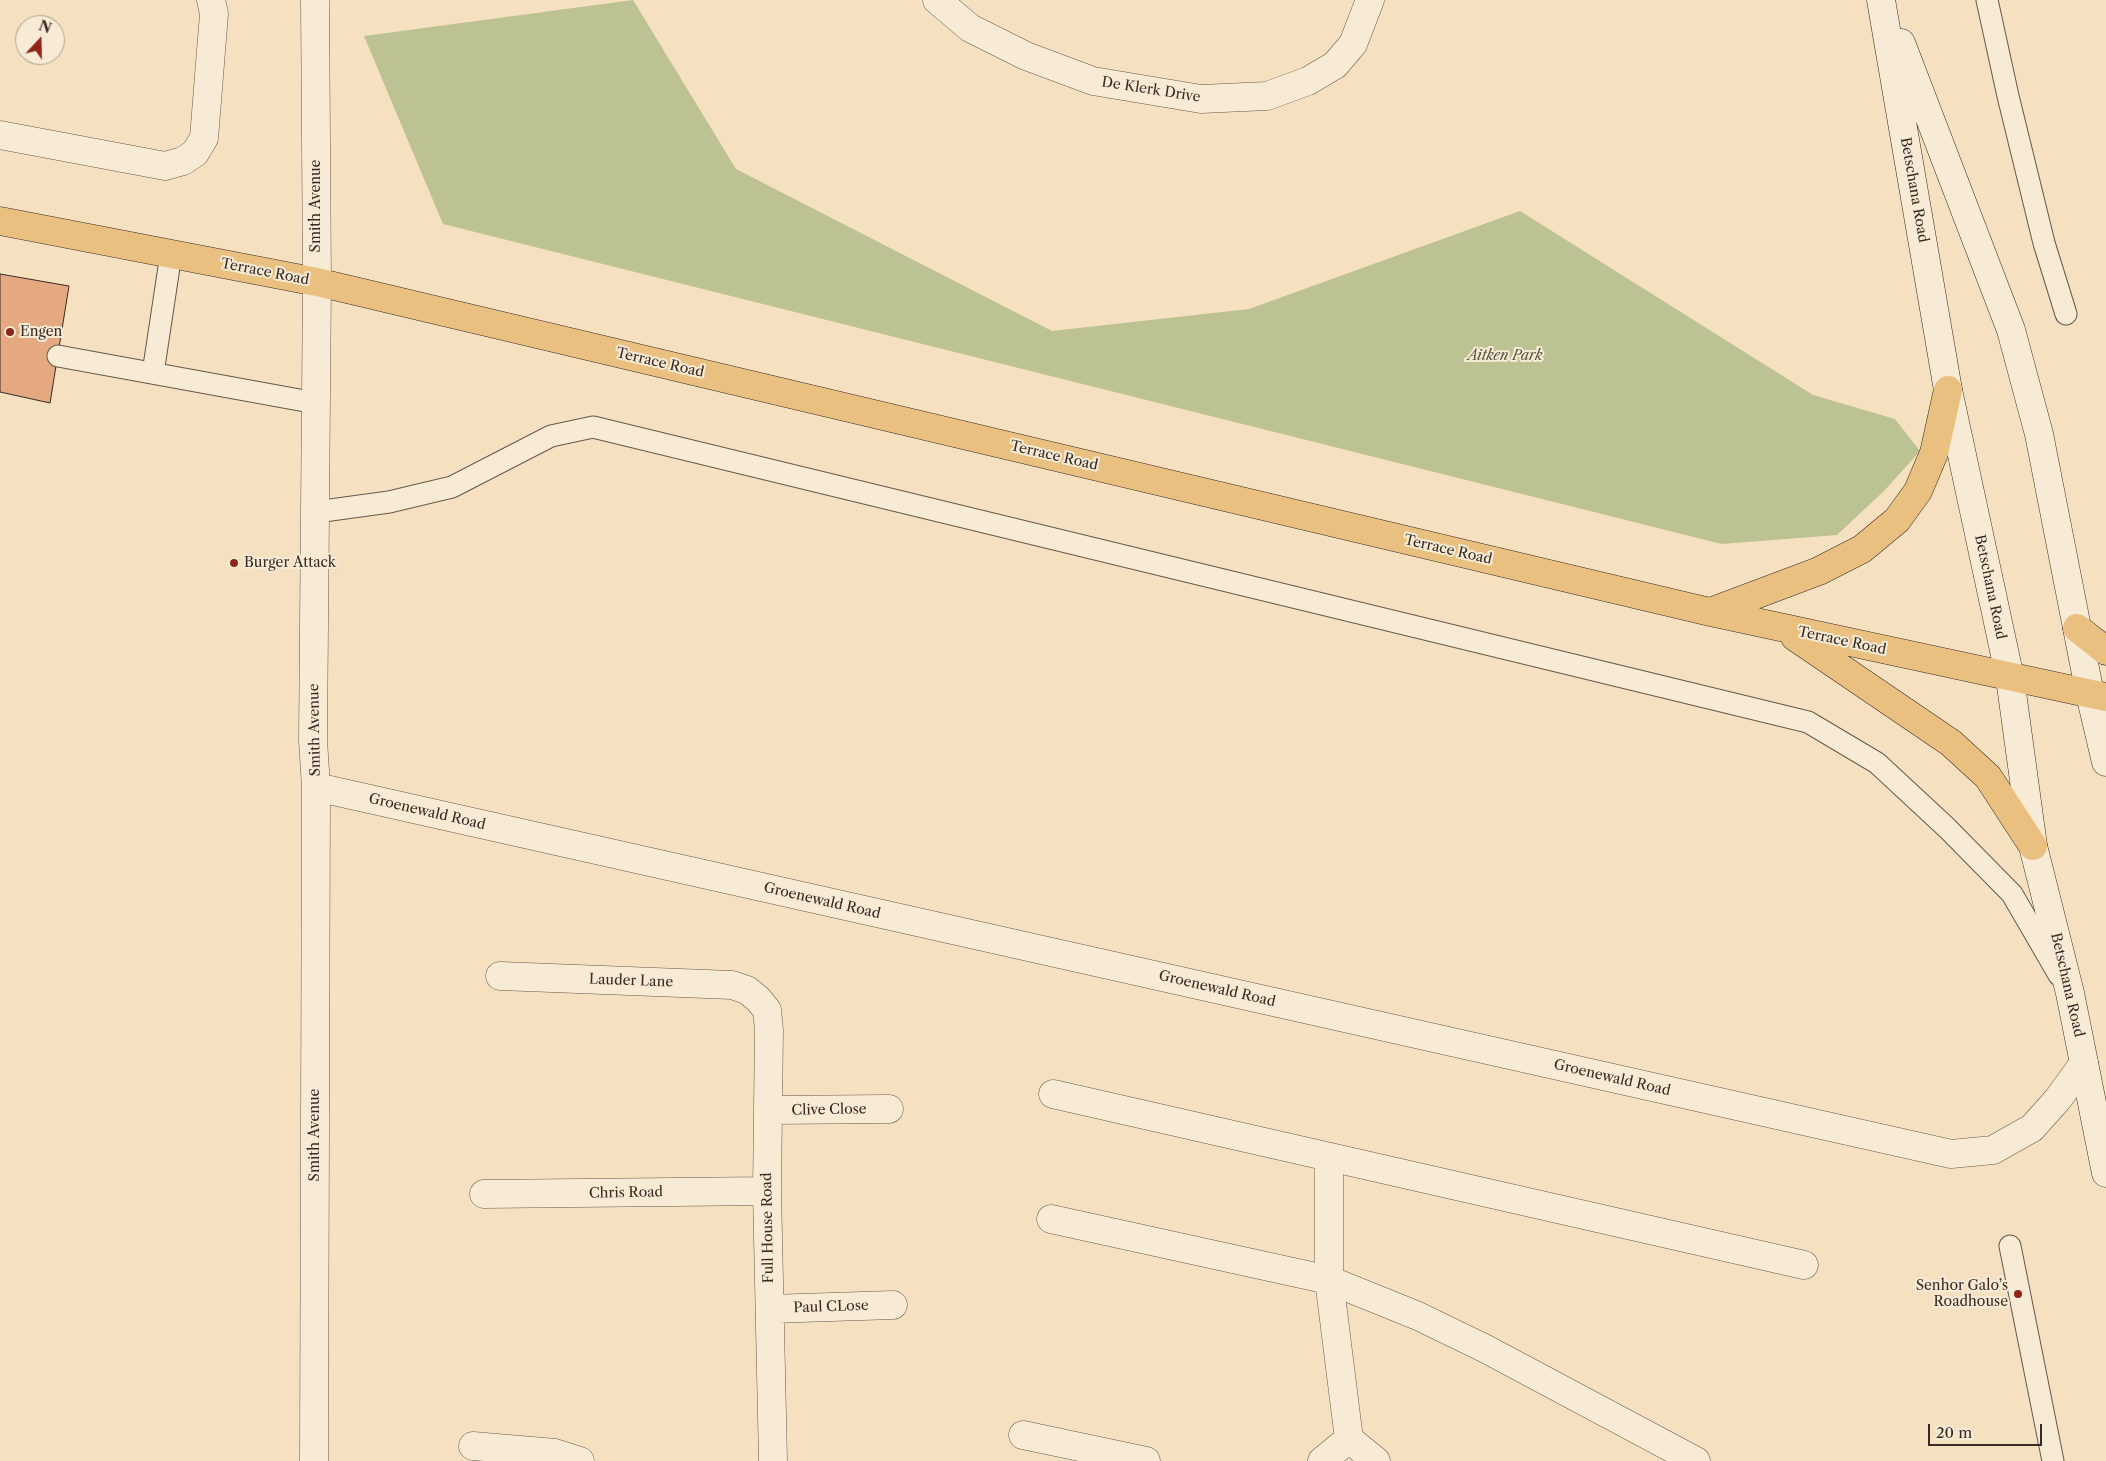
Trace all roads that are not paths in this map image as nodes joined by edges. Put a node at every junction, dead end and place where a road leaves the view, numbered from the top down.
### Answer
1 (211, 0) edge
2 (315, 0) edge
3 (937, 0) edge
4 (1370, 0) edge
5 (1883, 0) edge
6 (1987, 0) edge
7 (0, 135) edge
8 (0, 221) edge
9 (171, 254) junction
10 (317, 282) junction
11 (2066, 314) dead end
12 (58, 356) dead end
13 (153, 373) junction
14 (1948, 390) junction
15 (316, 403) junction
16 (316, 512) junction
17 (1710, 612) junction
18 (1782, 628) junction
19 (2077, 628) junction
20 (2106, 651) edge
21 (2010, 678) junction
22 (2098, 696) edge
23 (2106, 762) edge
24 (316, 787) junction
25 (2033, 846) junction
26 (500, 976) dead end
27 (2070, 993) junction
28 (758, 999) joint
29 (2084, 1063) junction
30 (1054, 1094) dead end
31 (889, 1109) dead end
32 (769, 1110) junction
33 (1330, 1158) junction
34 (2106, 1173) edge
35 (767, 1191) junction
36 (484, 1194) dead end
37 (1051, 1219) dead end
38 (2010, 1246) dead end
39 (1804, 1265) dead end
40 (1329, 1280) junction
41 (893, 1305) dead end
42 (770, 1309) junction
43 (1023, 1435) dead end
44 (1348, 1439) junction
45 (473, 1446) dead end
46 (314, 1461) edge
47 (580, 1461) edge
48 (773, 1461) edge
49 (1146, 1461) edge
50 (1322, 1461) edge
51 (1376, 1461) edge
52 (1696, 1461) edge
53 (2053, 1461) edge

1 - 7 street
2 - 10 street, Smith Avenue
3 - 4 street, De Klerk Drive
5 - 14 street, Betschana Road
5 - 19 street, Betschana Road
6 - 11 lane
8 - 9 main road, Terrace Road
9 - 10 main road, Terrace Road
9 - 13 lane
10 - 15 street, Smith Avenue
10 - 17 main road, Terrace Road
12 - 13 lane
13 - 15 lane
14 - 17 main road
14 - 21 street, Betschana Road
15 - 16 street, Smith Avenue
16 - 24 street, Smith Avenue
16 - 27 lane
17 - 18 main road, Terrace Road
18 - 21 main road, Terrace Road
18 - 25 main road
19 - 20 main road
19 - 22 street, Betschana Road
21 - 22 main road, Terrace Road
21 - 25 street, Betschana Road
22 - 23 street, Betschana Road
24 - 29 street, Groenewald Road
24 - 46 street, Smith Avenue
25 - 27 street, Betschana Road
26 - 28 street, Lauder Lane
27 - 29 street, Betschana Road
28 - 32 street, Full House Road
29 - 34 street, Betschana Road
30 - 33 street
31 - 32 street, Clive Close
32 - 35 street, Full House Road
33 - 39 street
33 - 40 street
35 - 36 street, Chris Road
35 - 42 street, Full House Road
37 - 40 street
38 - 53 lane
40 - 44 street
40 - 52 street
41 - 42 street, Paul CLose
42 - 48 street, Full House Road
43 - 49 street
44 - 50 street
44 - 51 street
45 - 47 street

